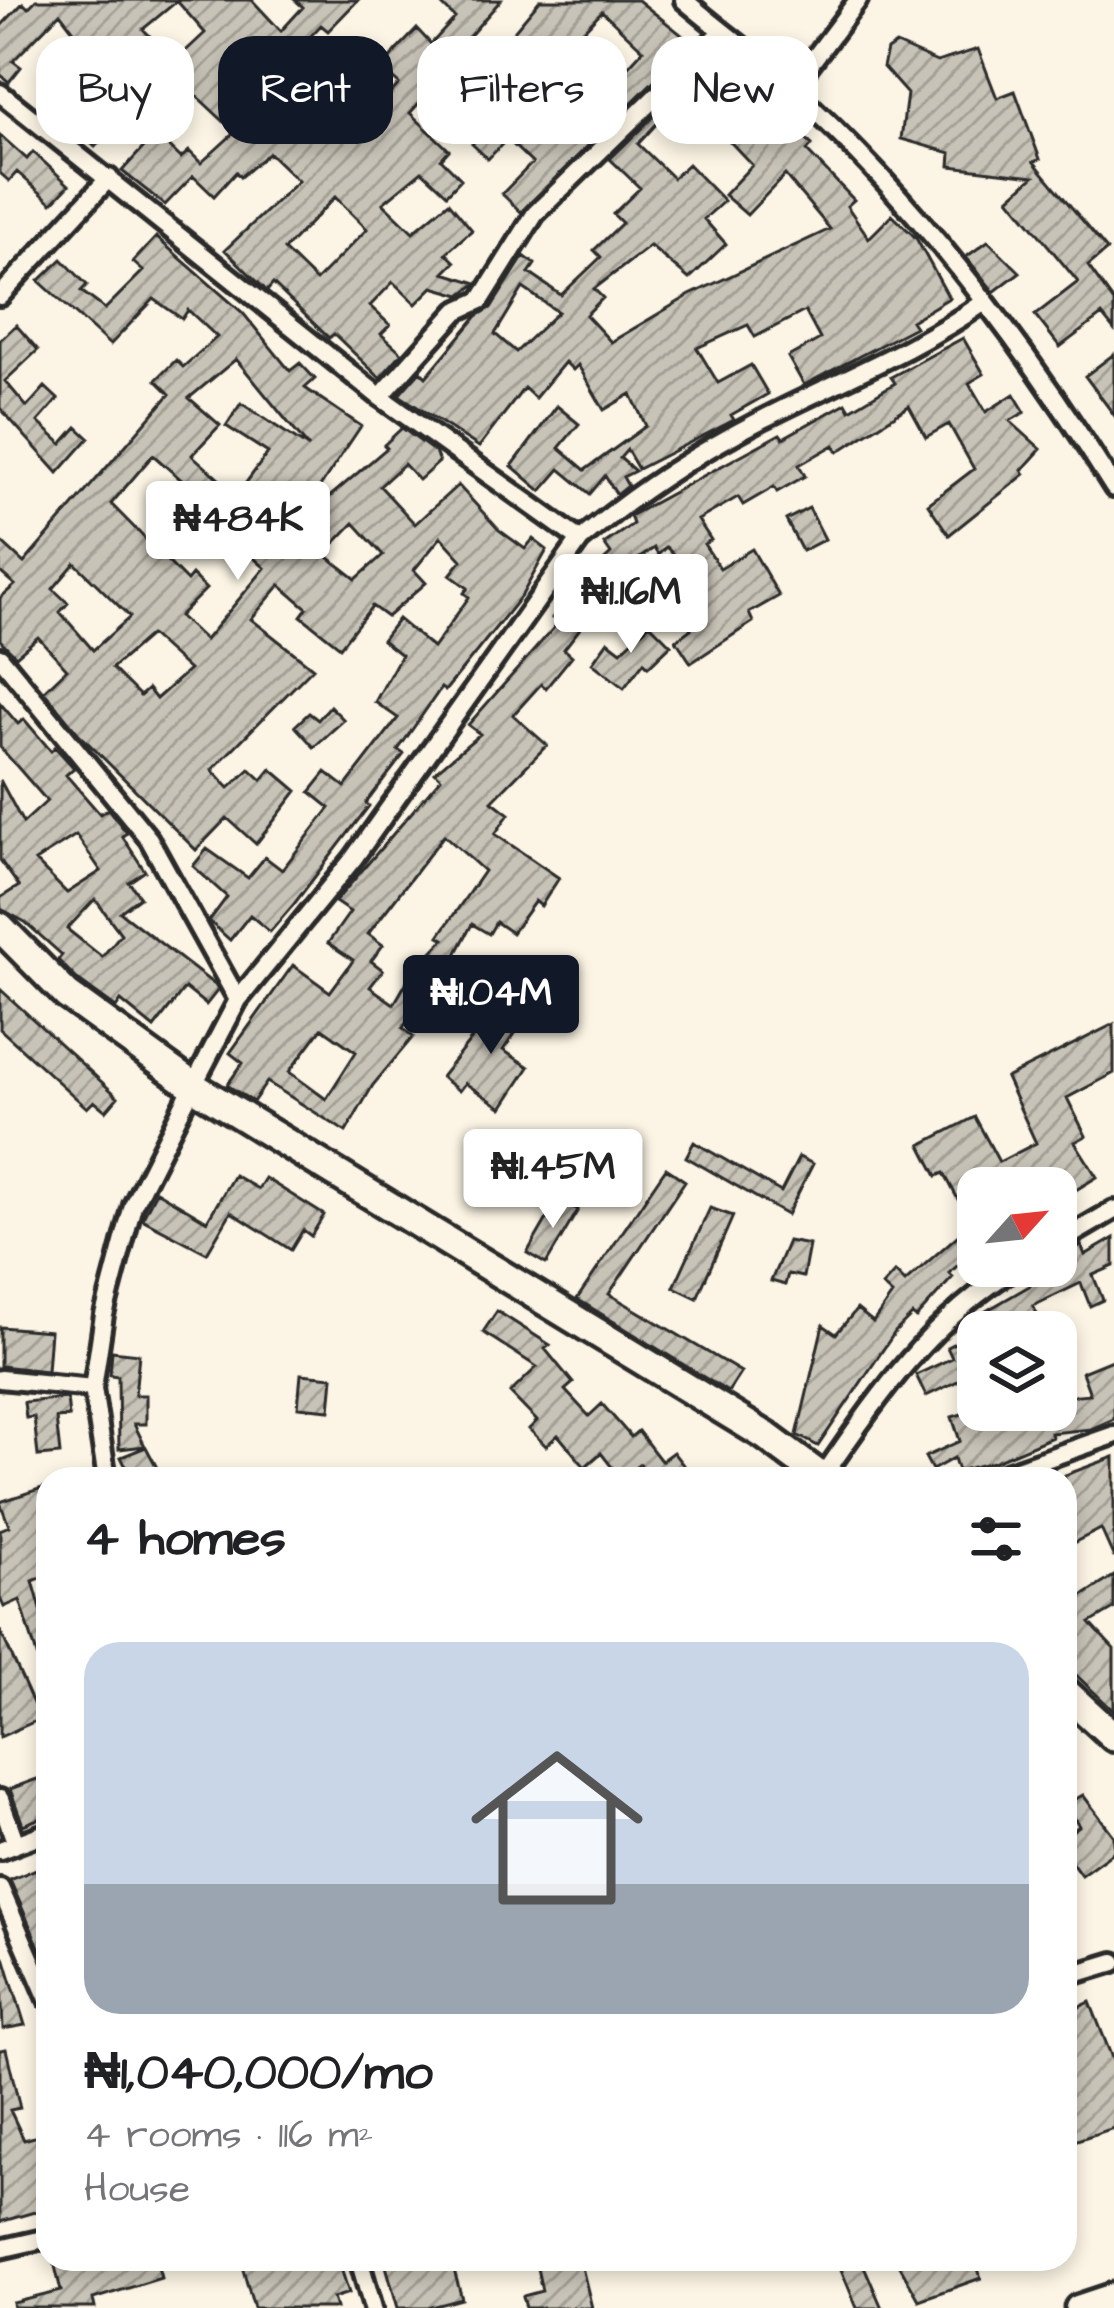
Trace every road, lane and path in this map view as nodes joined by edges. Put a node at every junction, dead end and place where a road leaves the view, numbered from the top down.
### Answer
1 (684, 0) edge
2 (859, 0) edge
3 (722, 32) junction
4 (727, 36) edge
5 (818, 54) edge
6 (0, 93) edge
7 (818, 116) edge
8 (109, 178) junction
9 (0, 296) edge
10 (983, 303) junction
11 (380, 397) junction
12 (1114, 488) edge
13 (580, 540) junction
14 (0, 657) edge
15 (0, 927) edge
16 (238, 1000) junction
17 (193, 1086) junction
18 (1114, 1210) edge
19 (1077, 1232) edge
20 (991, 1287) edge
21 (0, 1379) edge
22 (93, 1388) junction
23 (1114, 1435) edge
24 (105, 1467) edge
25 (807, 1467) edge
26 (826, 1467) edge
27 (1022, 1467) edge
28 (1077, 1703) edge
29 (1114, 1737) edge
30 (0, 1799) edge
31 (8, 1847) edge
32 (0, 1888) edge
33 (1114, 1962) edge
34 (36, 1971) edge
35 (1077, 1973) edge
36 (36, 2241) edge
37 (0, 2249) edge
38 (362, 2271) edge
39 (1114, 2296) edge
40 (373, 2308) edge
41 (1078, 2308) edge

1 - 3 street
2 - 5 street
3 - 4 street
3 - 11 street
6 - 8 street
7 - 10 street
8 - 9 street
8 - 11 street
10 - 12 street
10 - 13 street
11 - 13 street
13 - 16 street
14 - 16 street
15 - 17 main road
16 - 17 street
17 - 22 street
17 - 25 main road
18 - 19 street
20 - 26 street
21 - 22 street
22 - 24 street
23 - 27 street
28 - 29 main road
30 - 31 street
32 - 34 street
33 - 35 street
36 - 37 street
38 - 40 street
39 - 41 street

